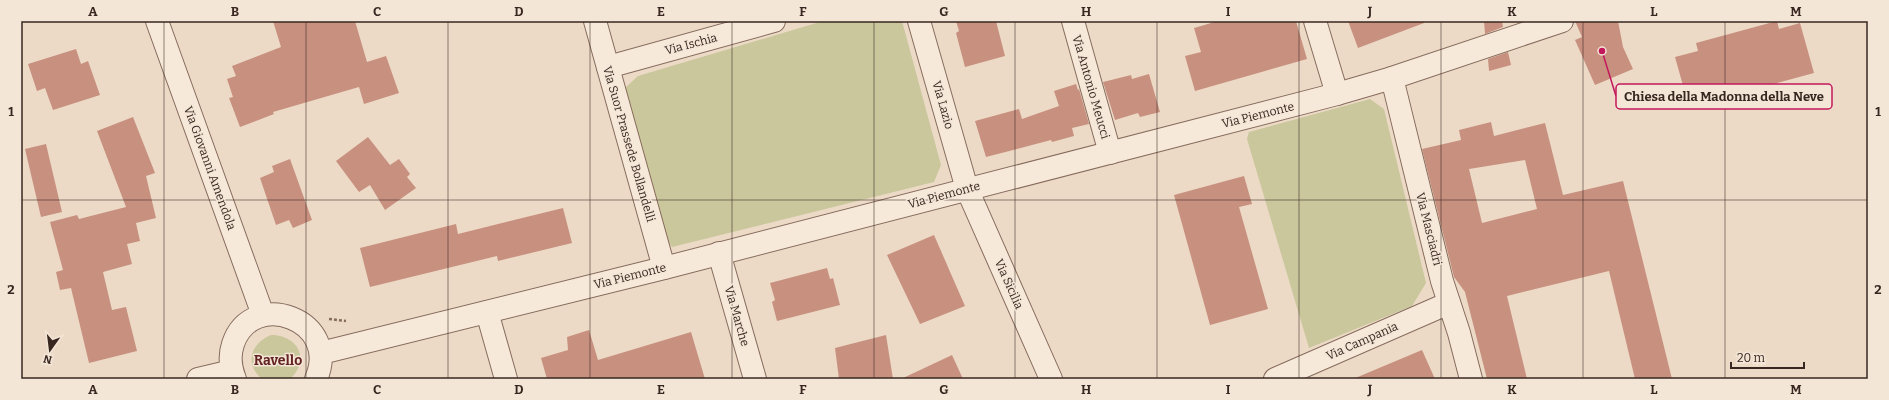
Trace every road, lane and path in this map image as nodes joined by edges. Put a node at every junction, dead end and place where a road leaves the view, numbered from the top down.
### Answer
1 (156, 21) edge
2 (595, 21) edge
3 (774, 21) edge
4 (919, 21) edge
5 (1073, 21) edge
6 (1315, 21) edge
7 (1562, 21) edge
8 (608, 67) junction
9 (1392, 78) junction
10 (1337, 94) junction
11 (1110, 152) junction
12 (967, 189) junction
13 (720, 254) junction
14 (664, 268) junction
15 (1449, 303) junction
16 (487, 312) junction
17 (263, 315) junction
18 (322, 318) dead end
19 (363, 342) junction
20 (321, 353) junction
21 (233, 375) edge
22 (198, 379) edge
23 (316, 379) edge
24 (506, 379) edge
25 (755, 379) edge
26 (1051, 379) edge
27 (1275, 379) edge
28 (1471, 379) edge

1 - 17 street, Via Giovanni Amendola
2 - 8 street, Via Suor Prassede Bollandelli
3 - 8 street, Via Ischia
4 - 12 street, Via Lazio
5 - 11 street, Via Antonio Meucci
6 - 10 street
7 - 9 street, Via Piemonte
8 - 14 street, Via Suor Prassede Bollandelli
9 - 10 street, Via Piemonte
9 - 15 street, Via Masciadri
10 - 11 street, Via Piemonte
11 - 12 street, Via Piemonte
12 - 13 street, Via Piemonte
12 - 26 street, Via Sicilia
13 - 14 street, Via Piemonte
13 - 25 street, Via Marche
14 - 16 street, Via Piemonte
15 - 27 street, Via Campania
15 - 28 street, Via Masciadri
16 - 19 street, Via Piemonte
16 - 24 street
17 - 20 street
17 - 21 street
18 - 19 path
19 - 20 street, Via Piemonte
20 - 23 street
21 - 22 street

